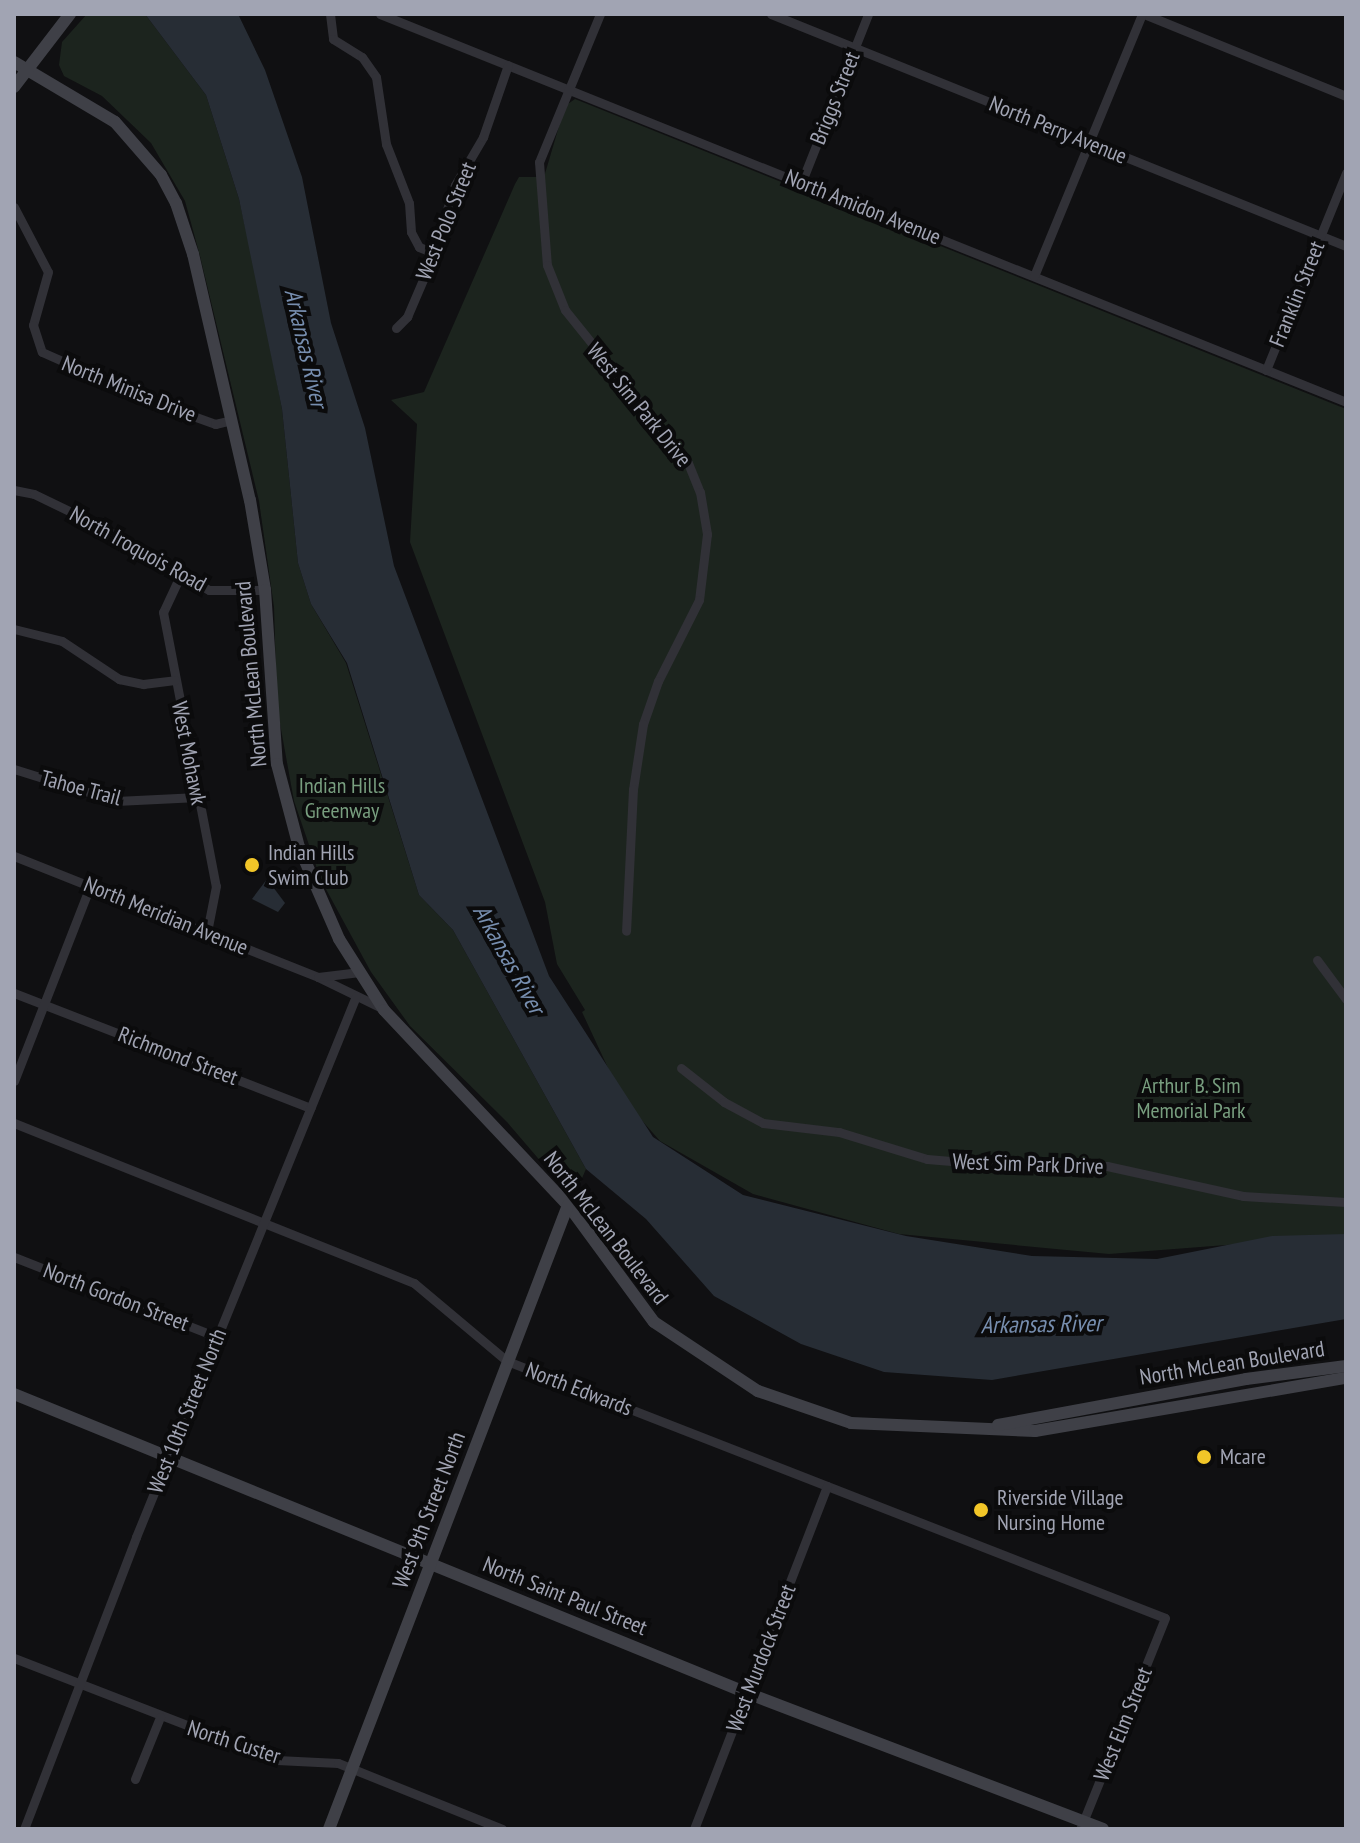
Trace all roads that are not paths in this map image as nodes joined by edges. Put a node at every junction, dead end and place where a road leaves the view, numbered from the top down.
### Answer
1 (70, 14) edge
2 (330, 14) edge
3 (380, 14) edge
4 (600, 14) edge
5 (771, 14) edge
6 (868, 14) edge
7 (1143, 14) edge
8 (855, 48) junction
9 (14, 62) edge
10 (508, 65) junction
11 (27, 70) junction
12 (14, 87) edge
13 (567, 89) junction
14 (1346, 96) edge
15 (1089, 143) junction
16 (1346, 173) edge
17 (802, 181) junction
18 (14, 207) edge
19 (1320, 236) junction
20 (1346, 246) edge
21 (434, 253) junction
22 (1034, 276) junction
23 (396, 328) dead end
24 (1266, 370) junction
25 (1346, 402) edge
26 (232, 420) junction
27 (14, 490) edge
28 (180, 576) junction
29 (265, 590) junction
30 (14, 629) edge
31 (175, 680) junction
32 (14, 769) edge
33 (198, 797) junction
34 (14, 856) edge
35 (90, 886) junction
36 (626, 931) dead end
37 (207, 932) junction
38 (1317, 960) dead end
39 (360, 972) junction
40 (318, 977) junction
41 (14, 993) edge
42 (356, 996) junction
43 (1346, 999) edge
44 (44, 1004) junction
45 (384, 1010) junction
46 (681, 1068) dead end
47 (14, 1081) edge
48 (311, 1108) junction
49 (14, 1123) edge
50 (1346, 1202) edge
51 (568, 1205) junction
52 (265, 1222) junction
53 (14, 1257) edge
54 (217, 1337) junction
55 (507, 1361) junction
56 (1346, 1366) edge
57 (1346, 1378) edge
58 (14, 1394) edge
59 (984, 1429) junction
60 (169, 1455) junction
61 (827, 1486) junction
62 (432, 1562) junction
63 (1165, 1618) joint
64 (14, 1658) edge
65 (79, 1684) junction
66 (747, 1693) junction
67 (160, 1717) junction
68 (352, 1769) junction
69 (135, 1779) dead end
70 (1082, 1825) edge
71 (24, 1829) edge
72 (329, 1829) edge
73 (502, 1829) edge
74 (694, 1829) edge
75 (1103, 1829) edge

1 - 11 main road
2 - 21 street
3 - 10 street, North Amidon Avenue
4 - 13 street
5 - 8 street, North Perry Avenue
6 - 8 street, Briggs Street
7 - 14 street
7 - 15 street
8 - 15 street, North Perry Avenue
8 - 17 street, Briggs Street
9 - 11 main road, North McLean Boulevard
10 - 13 street, North Amidon Avenue
10 - 21 street, West Polo Street
11 - 12 main road
11 - 26 main road, North McLean Boulevard
13 - 17 street, North Amidon Avenue
13 - 36 street, West Sim Park Drive
15 - 19 street, North Perry Avenue
15 - 22 street
16 - 19 street, Franklin Street
17 - 22 street, North Amidon Avenue
18 - 26 street, North Minisa Drive
19 - 20 street, North Perry Avenue
19 - 24 street, Franklin Street
21 - 23 street, West Polo Street
22 - 24 street, North Amidon Avenue
24 - 25 street, North Amidon Avenue
26 - 29 main road, North McLean Boulevard
27 - 28 street, North Iroquois Road
28 - 29 street, North Iroquois Road
28 - 31 street, West Mohawk
29 - 39 main road, North McLean Boulevard
30 - 31 street
31 - 33 street, West Mohawk
32 - 33 street, Tahoe Trail
33 - 37 street, West Mohawk
34 - 35 street, North Meridian Avenue
35 - 37 street, North Meridian Avenue
35 - 44 street
37 - 40 street, North Meridian Avenue
38 - 43 street
39 - 40 street, North Meridian Avenue
39 - 45 main road, North McLean Boulevard
40 - 42 street, North Meridian Avenue
41 - 44 street, Richmond Street
42 - 45 street, North Meridian Avenue
42 - 48 street, West 10th Street North
44 - 47 street
44 - 48 street, Richmond Street
45 - 51 main road, North McLean Boulevard
46 - 50 street, West Sim Park Drive
48 - 52 street, West 10th Street North
49 - 52 street, North Edwards
51 - 55 main road, West 9th Street North
51 - 59 main road, North McLean Boulevard
52 - 54 street, West 10th Street North
52 - 55 street, North Edwards
53 - 54 street, North Gordon Street
54 - 60 street, West 10th Street North
55 - 61 street, North Edwards
55 - 62 main road, West 9th Street North
56 - 59 main road, North McLean Boulevard
57 - 59 main road, North McLean Boulevard
58 - 60 main road, North Saint Paul Street
60 - 62 main road, North Saint Paul Street
60 - 65 street, West 10th Street North
61 - 63 street, North Edwards
61 - 66 street, West Murdock Street
62 - 66 main road, North Saint Paul Street
62 - 68 main road, West 9th Street North
63 - 70 street, West Elm Street
64 - 65 street, North Custer
65 - 67 street, North Custer
65 - 71 street, West 10th Street North
66 - 70 main road, North Saint Paul Street
66 - 74 street, West Murdock Street
67 - 68 street, North Custer
67 - 69 street
68 - 72 main road, West 9th Street North
68 - 73 street, North Custer
70 - 75 main road, North Saint Paul Street

